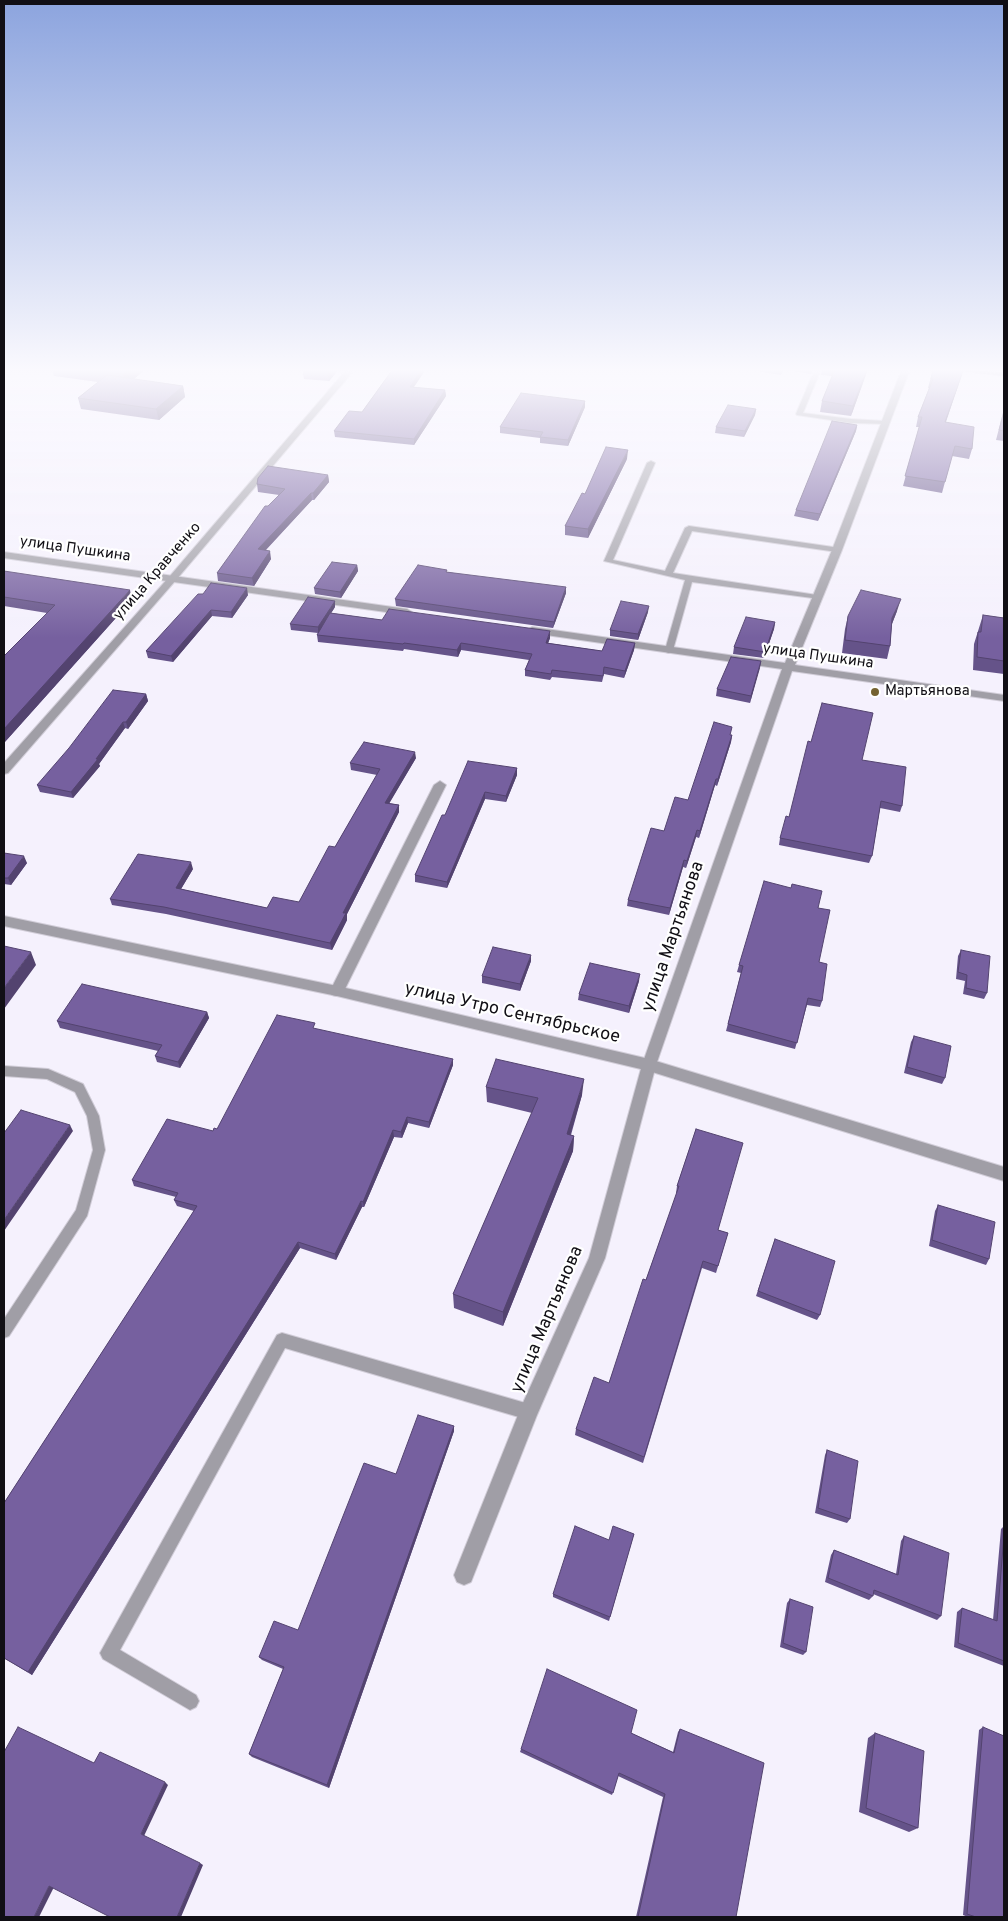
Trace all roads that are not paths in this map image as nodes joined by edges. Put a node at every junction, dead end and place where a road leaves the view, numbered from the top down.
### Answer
1 (275, 459) edge
2 (871, 459) edge
3 (651, 462) dead end
4 (836, 550) junction
5 (4, 556) edge
6 (668, 574) junction
7 (173, 578) junction
8 (689, 579) junction
9 (817, 597) junction
10 (416, 613) edge
11 (523, 629) edge
12 (669, 650) junction
13 (788, 668) junction
14 (1004, 698) edge
15 (4, 770) edge
16 (440, 785) dead end
17 (4, 921) edge
18 (337, 991) junction
19 (649, 1065) junction
20 (4, 1071) edge
21 (1004, 1174) edge
22 (4, 1331) edge
23 (529, 1412) junction
24 (464, 1575) dead end
25 (190, 1702) dead end

1 - 7 street, улица Кравченко
2 - 4 street, улица Мартьянова
3 - 6 lane
4 - 6 lane
4 - 9 street, улица Мартьянова
5 - 7 street, улица Пушкина
6 - 8 lane
7 - 10 street, улица Пушкина
7 - 15 street, улица Кравченко
8 - 9 lane
8 - 12 lane
9 - 13 street, улица Мартьянова
11 - 12 street, улица Пушкина
12 - 13 street, улица Пушкина
13 - 14 street, улица Пушкина
13 - 19 street, улица Мартьянова
16 - 18 street
17 - 18 street, улица Утро Сентябрьское
18 - 19 street, улица Утро Сентябрьское
19 - 21 street, улица Утро Сентябрьское
19 - 23 street, улица Мартьянова
20 - 22 lane
23 - 24 street, улица Мартьянова
23 - 25 lane

